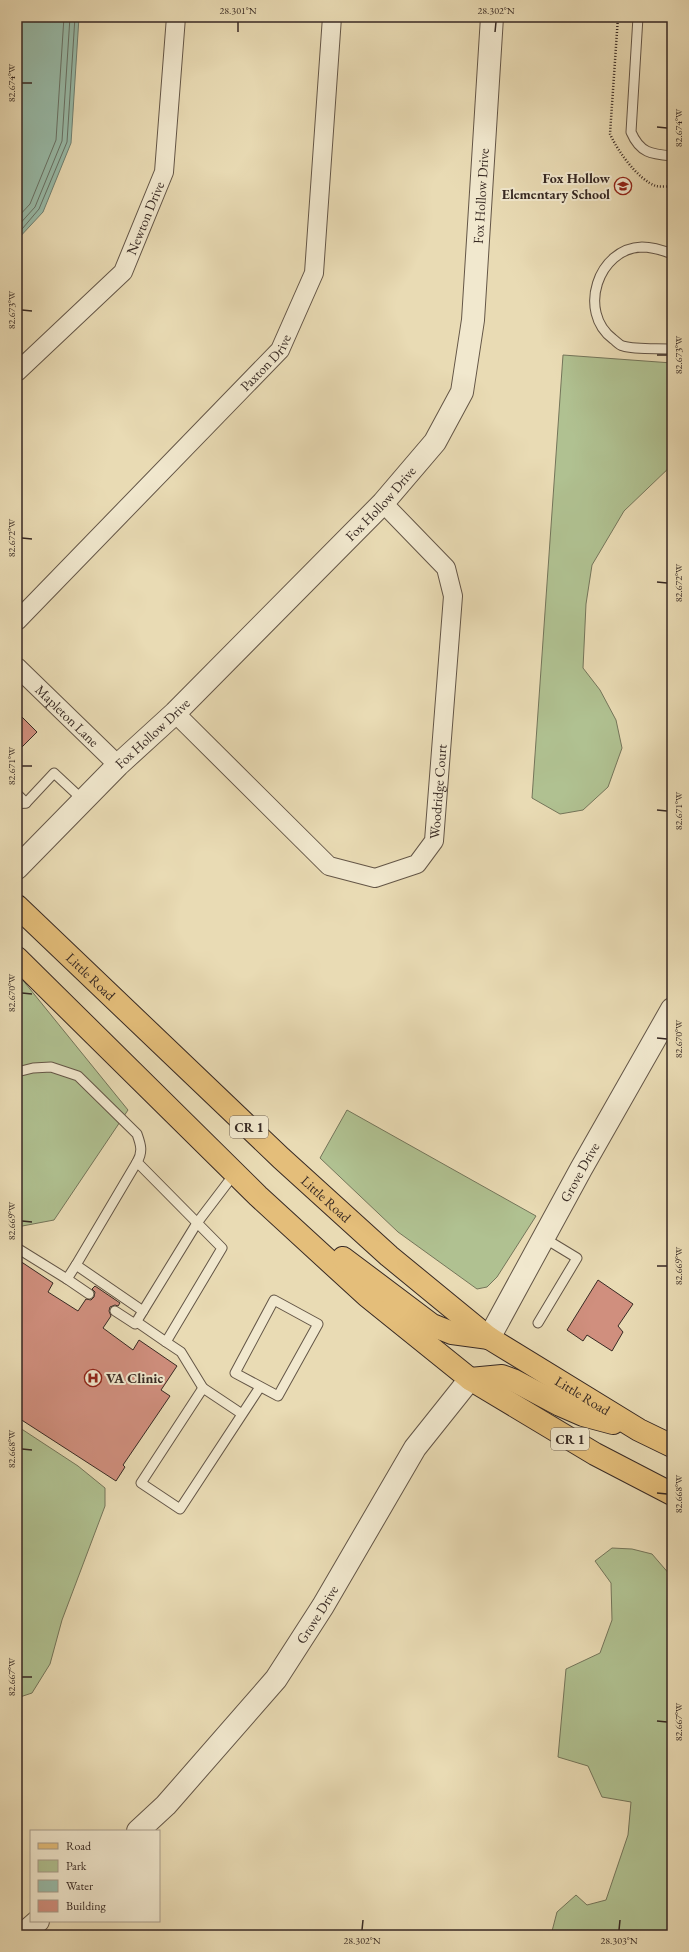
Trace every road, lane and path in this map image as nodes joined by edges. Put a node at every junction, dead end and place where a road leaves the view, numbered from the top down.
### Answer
1 (176, 17) edge
2 (332, 17) edge
3 (492, 17) edge
4 (638, 17) edge
5 (672, 156) edge
6 (672, 254) edge
7 (672, 349) edge
8 (17, 372) edge
9 (383, 503) junction
10 (17, 620) edge
11 (17, 667) edge
12 (175, 713) junction
13 (118, 765) junction
14 (17, 794) edge
15 (83, 800) junction
16 (22, 804) edge
17 (17, 868) edge
18 (17, 906) edge
19 (17, 958) edge
20 (672, 1009) edge
21 (17, 1072) edge
22 (137, 1162) junction
23 (235, 1173) junction
24 (197, 1223) junction
25 (544, 1238) junction
26 (312, 1246) junction
27 (17, 1248) edge
28 (76, 1264) junction
29 (67, 1279) junction
30 (89, 1294) dead end
31 (115, 1311) dead end
32 (143, 1311) junction
33 (136, 1323) junction
34 (538, 1323) dead end
35 (490, 1338) junction
36 (166, 1342) junction
37 (470, 1379) junction
38 (260, 1387) junction
39 (203, 1388) junction
40 (242, 1414) junction
41 (639, 1430) junction
42 (672, 1446) edge
43 (672, 1494) edge
44 (139, 1830) edge
45 (37, 1922) edge
46 (22, 1935) edge

1 - 8 street, Newton Drive
2 - 10 street, Paxton Drive
3 - 9 street, Fox Hollow Drive
4 - 5 lane
6 - 7 lane
9 - 12 street, Fox Hollow Drive
9 - 12 street, Woodridge Court
11 - 13 street, Mapleton Lane
12 - 13 street, Fox Hollow Drive
13 - 15 street, Fox Hollow Drive
14 - 16 lane
15 - 16 lane
15 - 17 street, Fox Hollow Drive
18 - 35 main road, Little Road / CR 1
19 - 23 main road, CR 1
20 - 25 street, Grove Drive
21 - 22 lane
22 - 24 lane
22 - 28 lane
23 - 24 lane
23 - 26 main road, CR 1
24 - 32 lane
24 - 36 lane
25 - 34 lane
25 - 35 street, Grove Drive
26 - 35 main road
26 - 37 main road, CR 1
27 - 29 lane
28 - 29 lane
28 - 32 lane
29 - 30 lane
31 - 33 lane
32 - 33 lane
33 - 36 lane
35 - 41 main road, Little Road / CR 1
36 - 39 lane
37 - 41 main road
37 - 43 main road, CR 1
37 - 44 street, Grove Drive
38 - 38 lane
38 - 40 lane
39 - 40 lane
39 - 40 lane
41 - 42 main road, Little Road / CR 1
45 - 46 street

